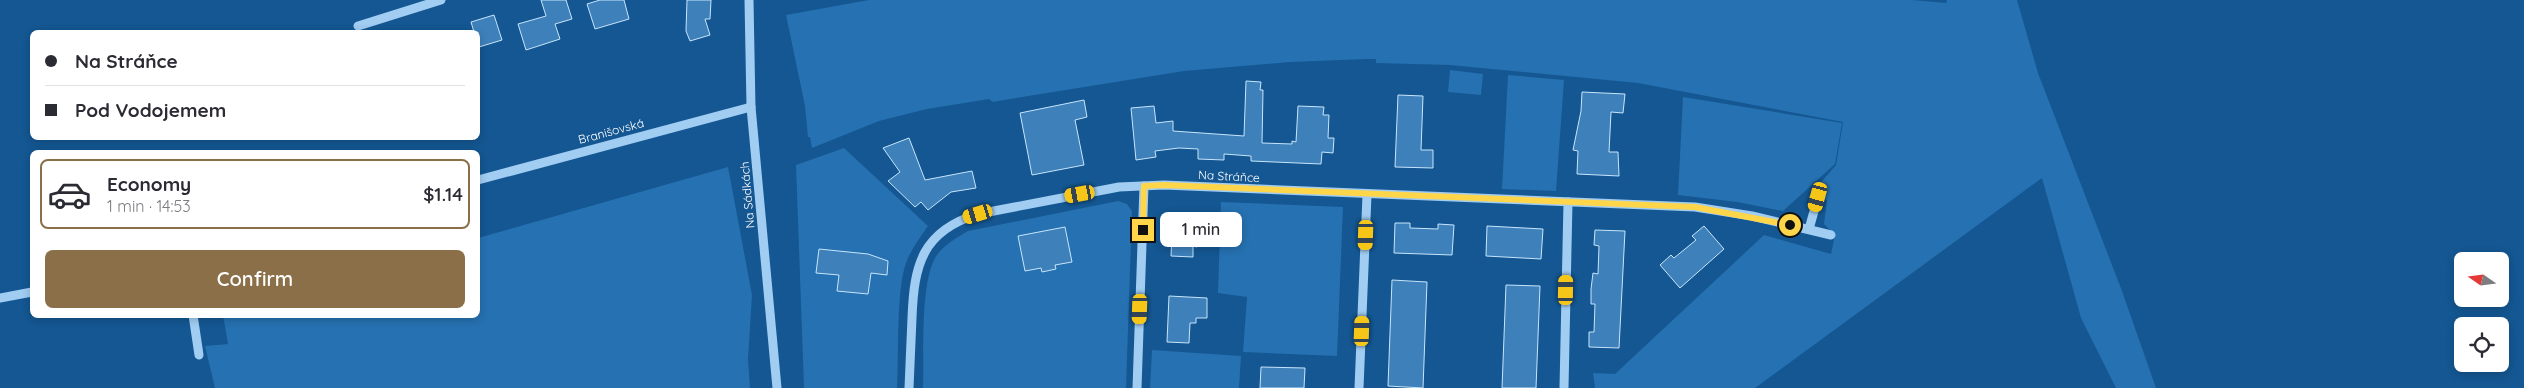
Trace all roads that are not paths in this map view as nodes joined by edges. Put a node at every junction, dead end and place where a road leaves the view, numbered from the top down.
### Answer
1 (441, 0) edge
2 (749, 0) edge
3 (358, 26) dead end
4 (751, 107) junction
5 (480, 179) edge
6 (1144, 186) junction
7 (1367, 195) junction
8 (1818, 197) dead end
9 (1568, 202) junction
10 (1809, 229) junction
11 (1831, 235) dead end
12 (30, 292) edge
13 (0, 298) edge
14 (193, 318) edge
15 (199, 355) dead end
16 (777, 388) edge
17 (909, 388) edge
18 (1137, 388) edge
19 (1359, 388) edge
20 (1564, 388) edge

1 - 3 street
2 - 4 street, Na Sádkách
4 - 5 street, Branišovská
4 - 16 street, Na Sádkách
6 - 7 street, Na Stráňce
6 - 17 street, Na Stráňce
6 - 18 street
7 - 9 street, Na Stráňce
7 - 19 street
8 - 10 street
9 - 10 street, Na Stráňce
9 - 20 street
10 - 11 street, Na Stráňce
12 - 13 street
14 - 15 street

